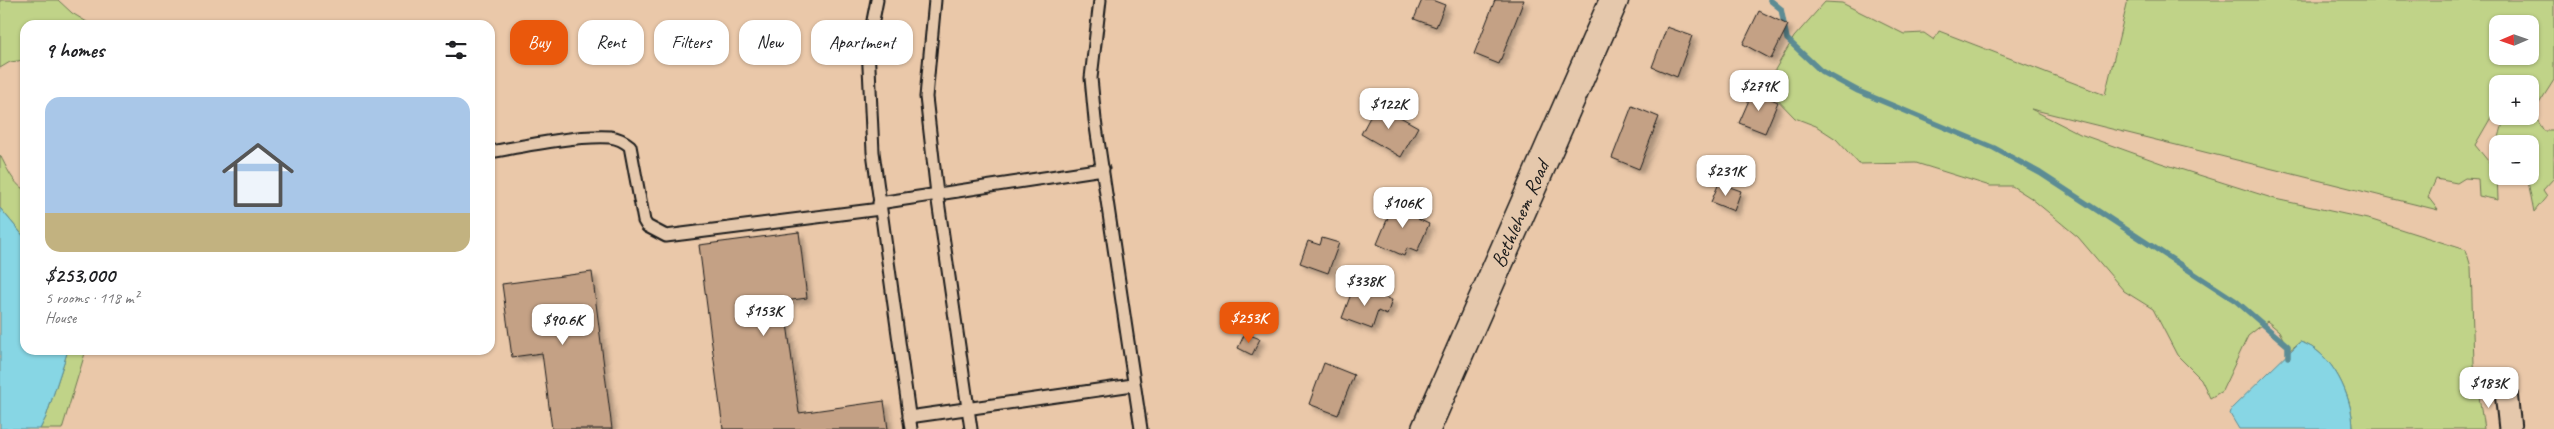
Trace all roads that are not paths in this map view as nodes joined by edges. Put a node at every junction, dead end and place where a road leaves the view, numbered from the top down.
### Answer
1 (877, 0) edge
2 (935, 0) edge
3 (1100, 0) edge
4 (1614, 0) edge
5 (495, 151) edge
6 (1104, 169) junction
7 (938, 194) junction
8 (879, 206) junction
9 (2505, 383) dead end
10 (1133, 385) junction
11 (968, 409) junction
12 (909, 417) junction
13 (911, 429) edge
14 (971, 429) edge
15 (1141, 429) edge
16 (1426, 429) edge
17 (2510, 429) edge

1 - 8 lane
2 - 7 lane
3 - 6 lane
4 - 16 main road, Bethlehem Road
5 - 8 lane
6 - 7 lane
6 - 10 lane
7 - 8 lane
7 - 11 lane
8 - 12 lane
9 - 17 street
10 - 11 lane
10 - 15 lane
11 - 12 lane
11 - 14 lane
12 - 13 lane

